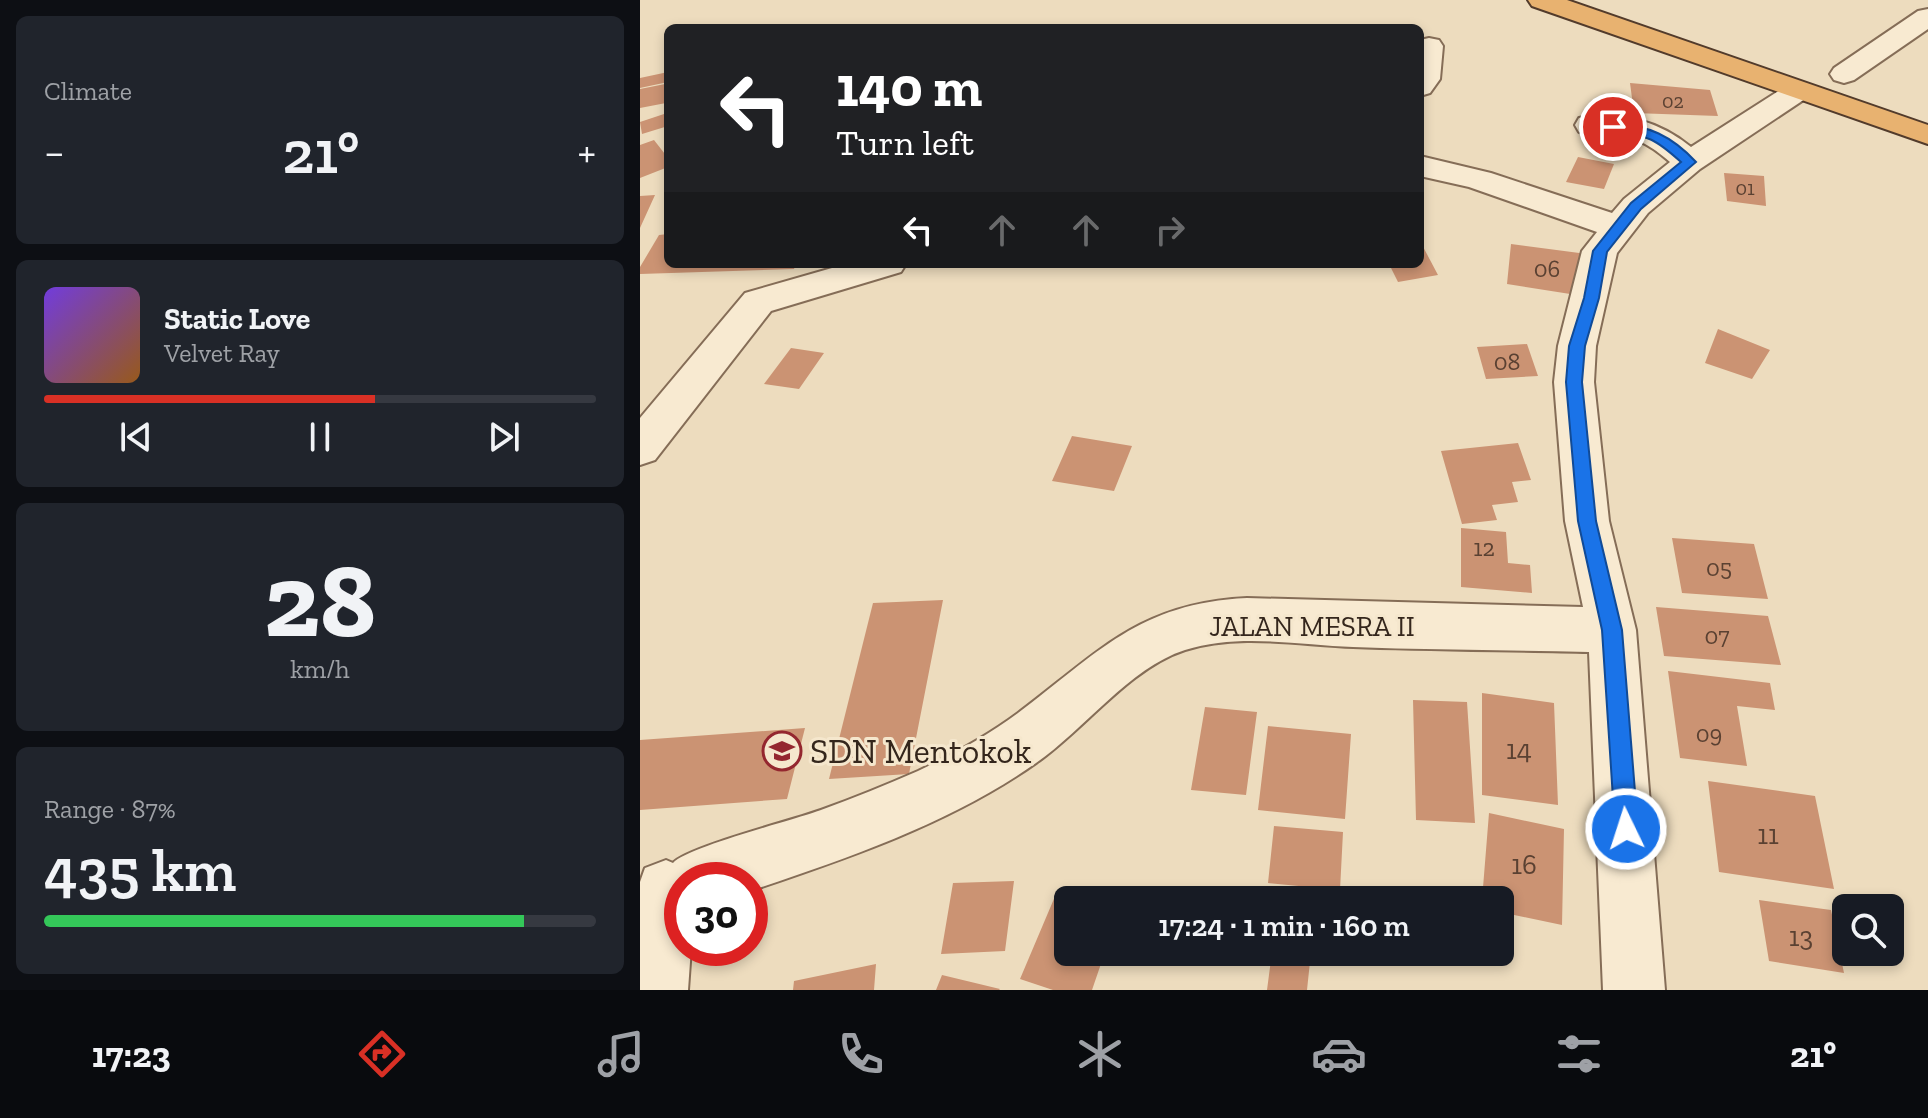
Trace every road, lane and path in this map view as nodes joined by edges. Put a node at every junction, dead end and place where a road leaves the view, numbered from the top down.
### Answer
1 (1541, 0) edge
2 (1621, 0) edge
3 (1665, 15) dead end
4 (1928, 17) edge
5 (1429, 46) dead end
6 (1814, 64) dead end
7 (1844, 74) junction
8 (1424, 81) edge
9 (1872, 84) dead end
10 (1790, 97) junction
11 (1590, 125) dead end
12 (1928, 135) edge
13 (1689, 162) junction
14 (1434, 169) edge
15 (1618, 227) junction
16 (874, 268) edge
17 (640, 448) edge
18 (1612, 630) junction
19 (751, 862) edge
20 (664, 939) edge
21 (657, 990) edge
22 (1634, 990) edge

1 - 10 highway
2 - 3 highway
4 - 7 street
5 - 8 street
6 - 7 highway
7 - 9 highway
10 - 12 highway
10 - 13 street
11 - 13 street
13 - 15 street
14 - 15 street
15 - 18 street
16 - 17 street
18 - 19 street, JALAN MESRA II
18 - 22 street
20 - 21 street

